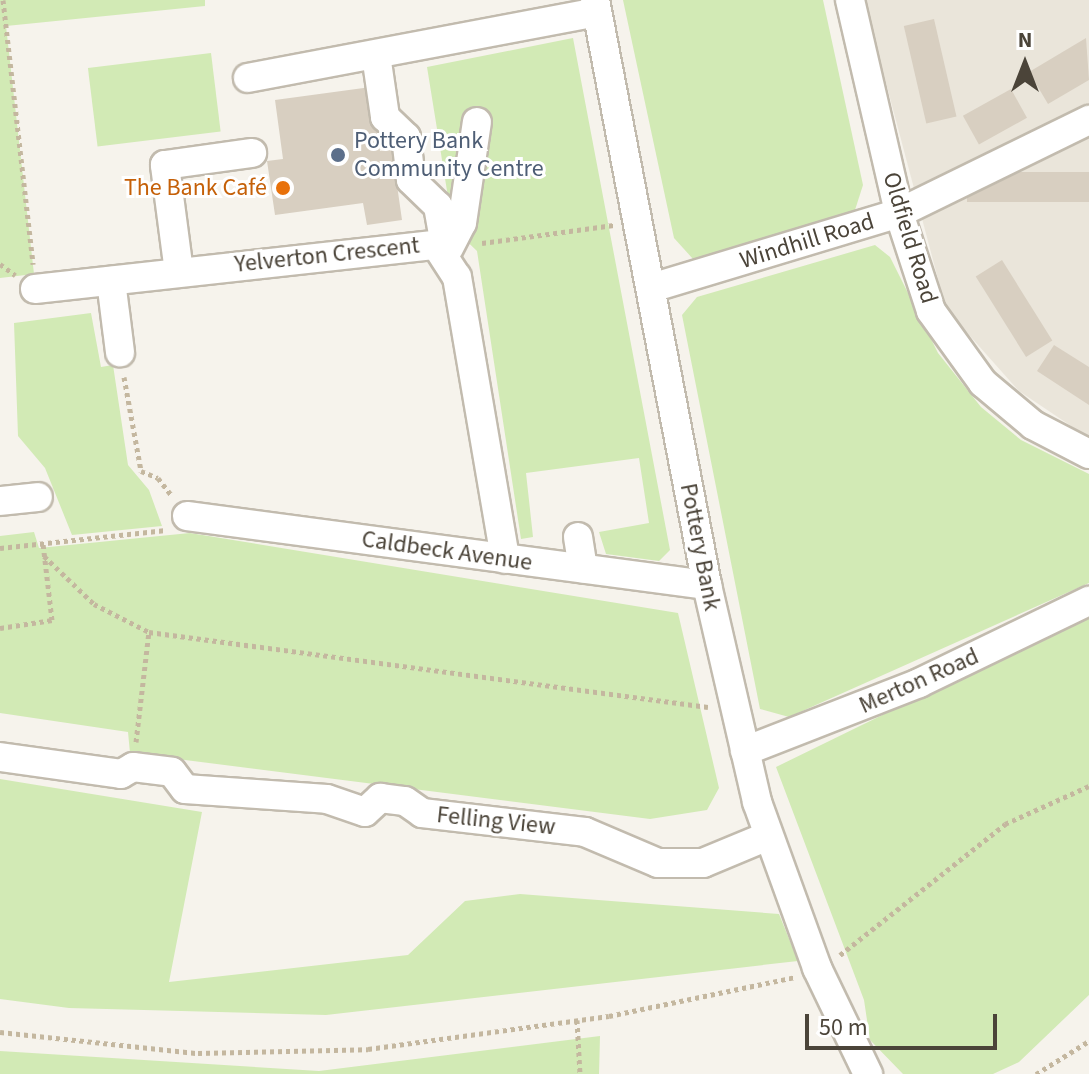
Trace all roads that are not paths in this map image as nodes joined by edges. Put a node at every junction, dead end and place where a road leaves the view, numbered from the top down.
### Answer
1 (850, 0) edge
2 (596, 6) edge
3 (376, 55) junction
4 (248, 78) dead end
5 (1089, 120) edge
6 (477, 122) dead end
7 (252, 153) dead end
8 (899, 213) junction
9 (448, 249) junction
10 (179, 272) junction
11 (111, 281) junction
12 (651, 288) junction
13 (35, 289) road end
14 (120, 352) road end
15 (1089, 454) edge
16 (38, 497) dead end
17 (0, 501) edge
18 (187, 516) road end
19 (578, 537) dead end
20 (505, 559) junction
21 (583, 569) junction
22 (707, 585) junction
23 (1089, 601) edge
24 (745, 751) junction
25 (0, 757) edge
26 (768, 836) junction
27 (868, 1074) edge

1 - 8 street, Oldfield Road
2 - 3 street
2 - 12 street, Pottery Bank
3 - 4 street
3 - 9 street
5 - 8 street, Windhill Road
6 - 9 street
7 - 10 street
8 - 12 street, Windhill Road
8 - 15 street, Oldfield Road
9 - 10 street, Yelverton Crescent
9 - 20 street, Yelverton Crescent
10 - 11 street, Yelverton Crescent
11 - 13 street, Yelverton Crescent
11 - 14 street
12 - 22 street, Pottery Bank
16 - 17 street
18 - 20 street, Caldbeck Avenue
19 - 21 street
20 - 21 street, Caldbeck Avenue
21 - 22 street, Caldbeck Avenue
22 - 24 street, Pottery Bank
23 - 24 street, Merton Road
24 - 26 street, Pottery Bank
25 - 26 street, Felling View
26 - 27 street, Pottery Bank

